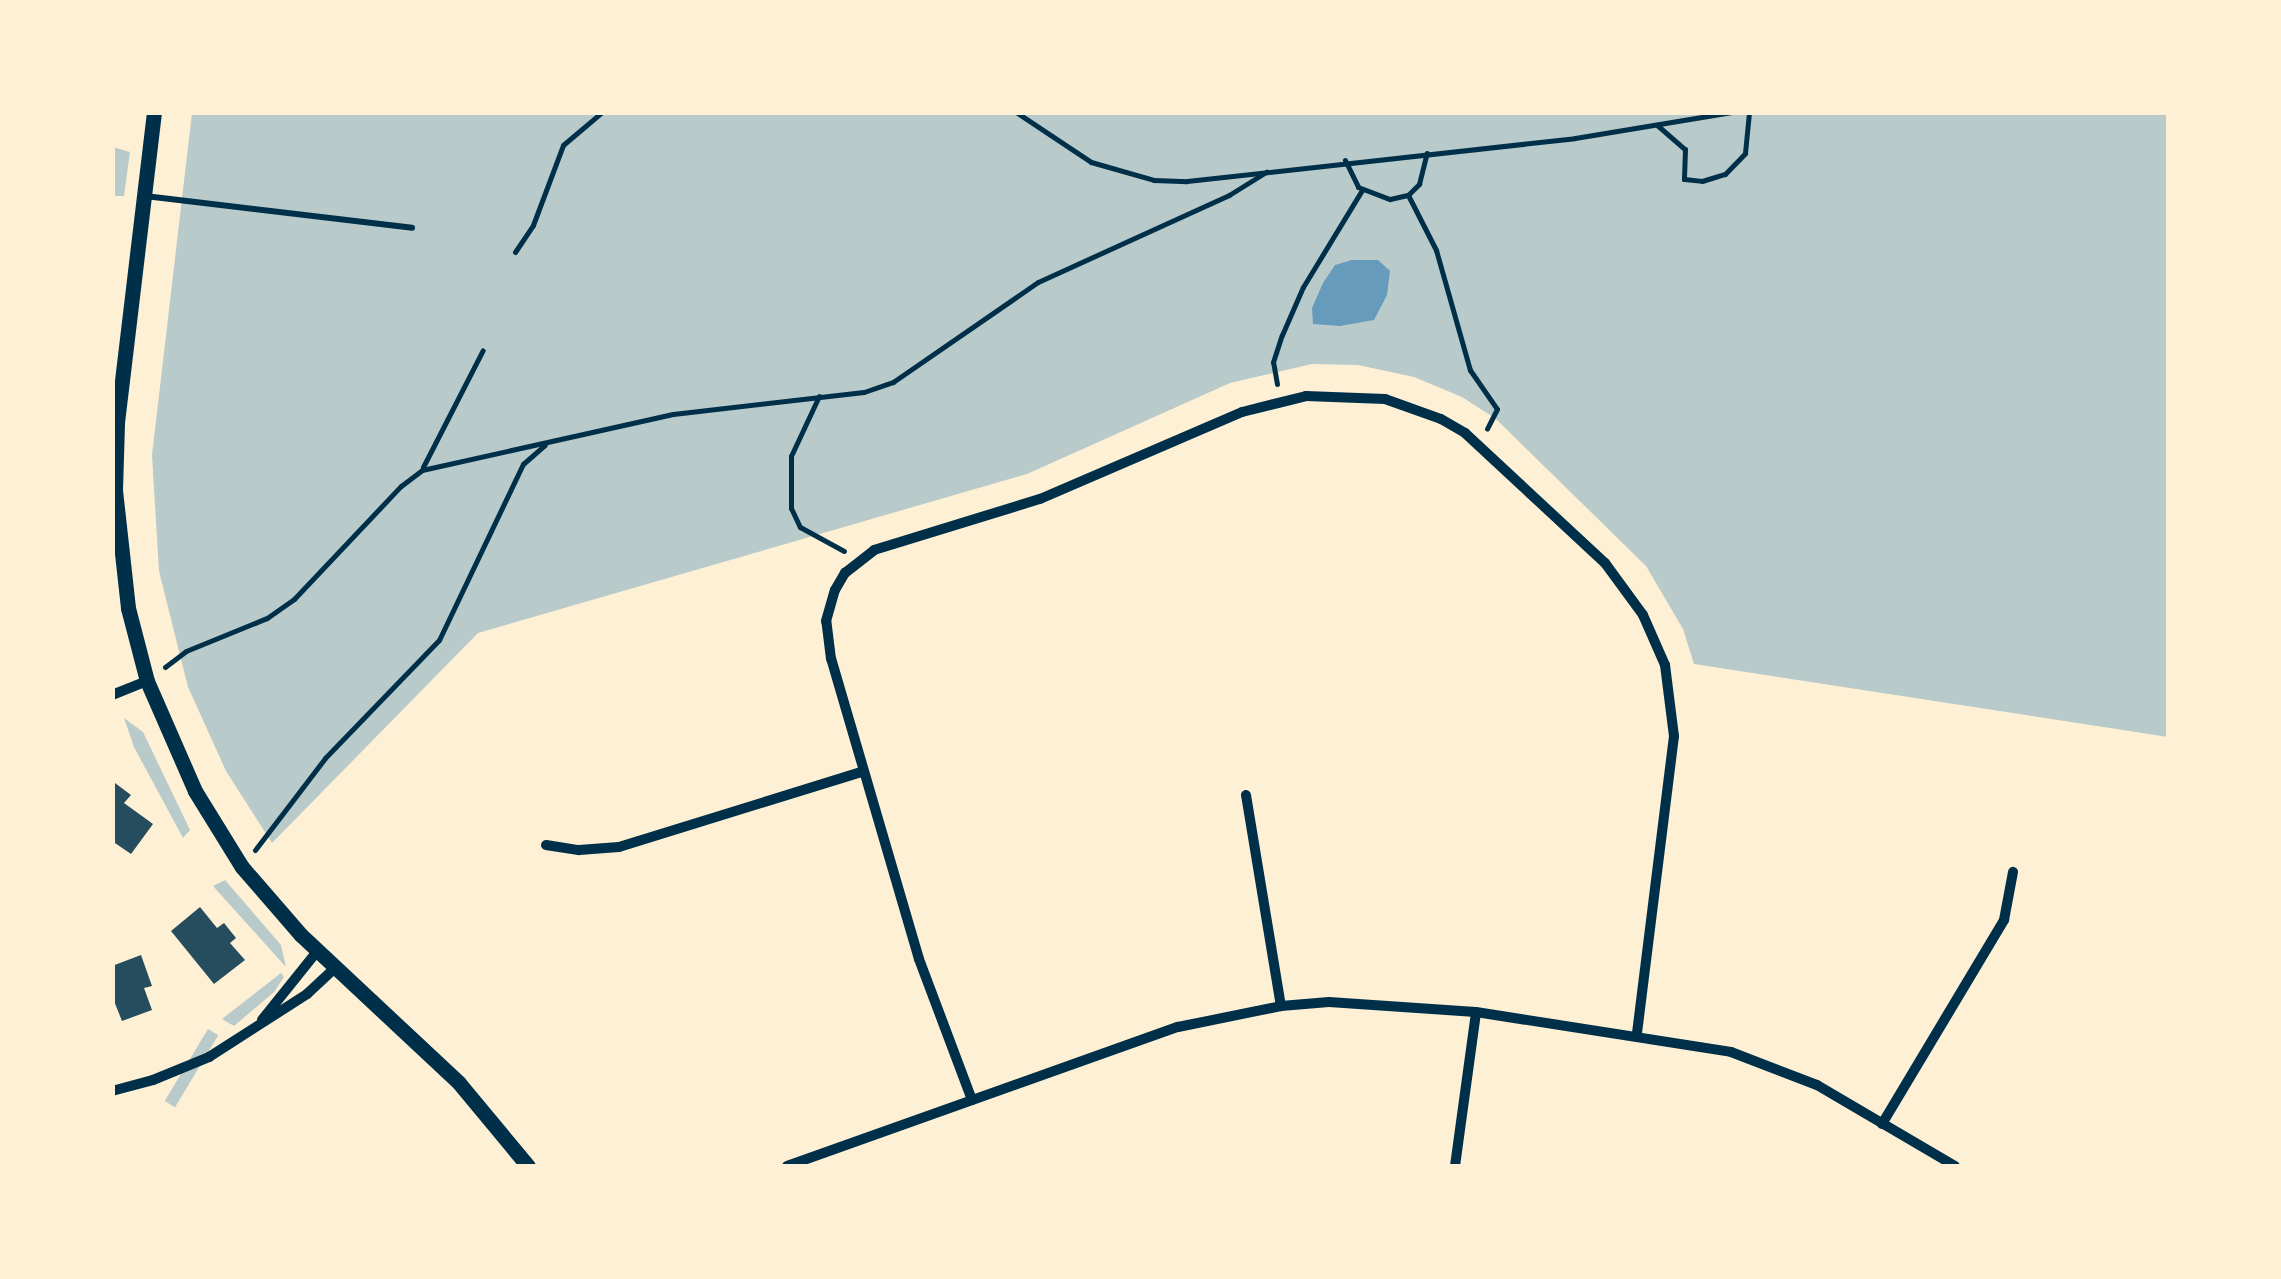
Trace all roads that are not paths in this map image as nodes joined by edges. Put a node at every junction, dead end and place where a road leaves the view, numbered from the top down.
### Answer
1 (154, 112) edge
2 (144, 196) junction
3 (412, 228) dead end
4 (147, 682) junction
5 (112, 695) edge
6 (862, 772) junction
7 (1246, 794) dead end
8 (546, 845) dead end
9 (2013, 872) dead end
10 (318, 950) junction
11 (336, 967) junction
12 (1282, 1006) junction
13 (1476, 1012) junction
14 (251, 1032) junction
15 (1636, 1035) junction
16 (112, 1091) edge
17 (972, 1100) junction
18 (1882, 1124) junction
19 (528, 1166) edge
20 (787, 1166) edge
21 (1455, 1166) edge
22 (1954, 1166) edge

1 - 2 street
2 - 3 lane
2 - 4 street
4 - 5 street
4 - 10 street
6 - 8 street
6 - 15 street
6 - 17 street
7 - 12 street
9 - 18 street
10 - 11 street
10 - 14 street
11 - 14 street
11 - 19 street
12 - 13 street
12 - 17 street
13 - 15 street
13 - 21 street
14 - 16 street
15 - 18 street
17 - 20 street
18 - 22 street

